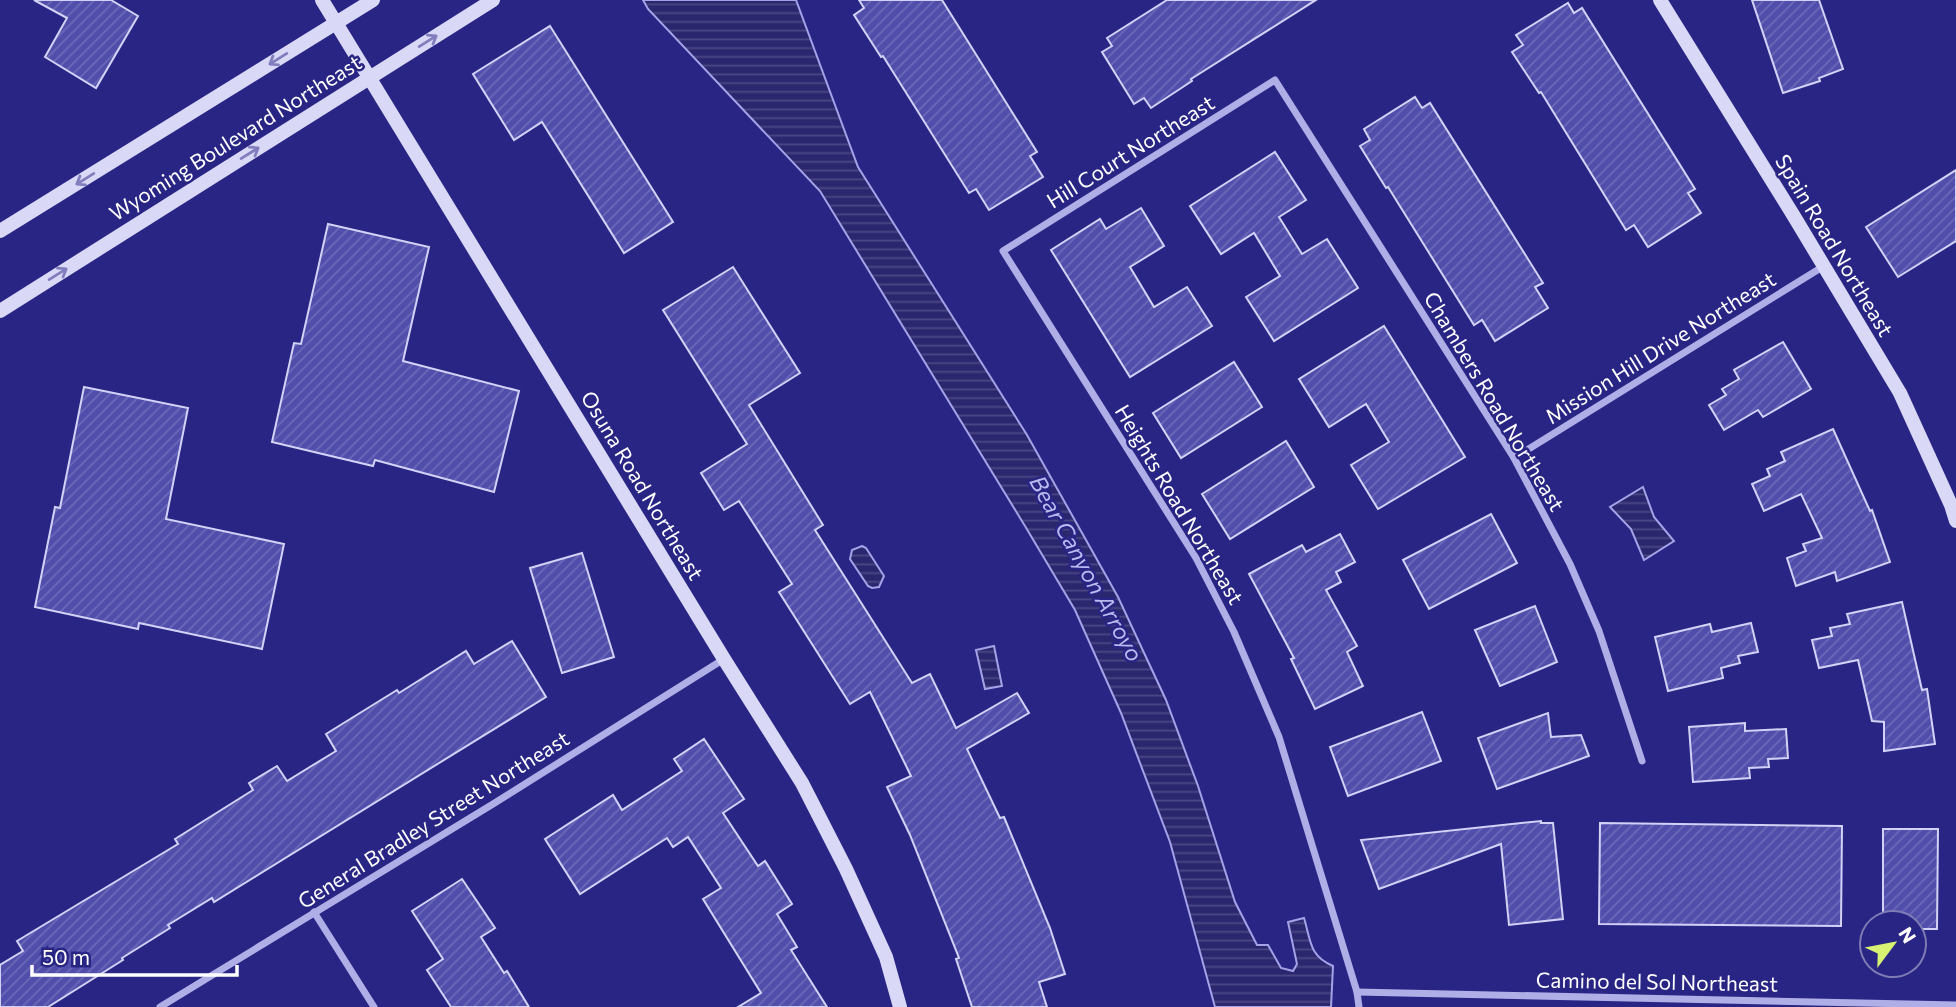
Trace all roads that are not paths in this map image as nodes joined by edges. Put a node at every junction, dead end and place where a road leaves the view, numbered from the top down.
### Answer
1 (321, 0) edge
2 (373, 0) edge
3 (493, 0) edge
4 (1660, 0) edge
5 (336, 23) junction
6 (370, 77) junction
7 (1275, 80) joint
8 (0, 231) edge
9 (1003, 251) joint
10 (1824, 266) junction
11 (0, 311) edge
12 (1514, 458) junction
13 (1956, 520) edge
14 (724, 659) junction
15 (1642, 761) dead end
16 (314, 912) junction
17 (1357, 992) junction
18 (1622, 998) junction
19 (1956, 1005) edge
20 (160, 1007) edge
21 (373, 1007) edge
22 (900, 1007) edge
23 (1359, 1007) edge
24 (1622, 1007) edge

1 - 5 street, Osuna Road Northeast
2 - 5 street, Wyoming Boulevard Northeast
6 -> 3 street, Wyoming Boulevard Northeast
4 - 10 street, Spain Road Northeast
5 - 6 street, Osuna Road Northeast
5 -> 8 street, Wyoming Boulevard Northeast
11 -> 6 street, Wyoming Boulevard Northeast
6 - 14 street, Osuna Road Northeast
7 - 9 street, Hill Court Northeast
7 - 12 street, Chambers Road Northeast
9 - 17 street, Heights Road Northeast
10 - 12 street, Mission Hill Drive Northeast
10 - 13 street, Spain Road Northeast
12 - 15 street, Chambers Road Northeast
14 - 16 street, General Bradley Street Northeast
14 - 22 street, Osuna Road Northeast
16 - 20 street, General Bradley Street Northeast
16 - 21 street
17 - 18 street, Camino del Sol Northeast
17 - 23 street, Heights Road Northeast
18 - 19 street, Camino del Sol Northeast
18 - 24 street

